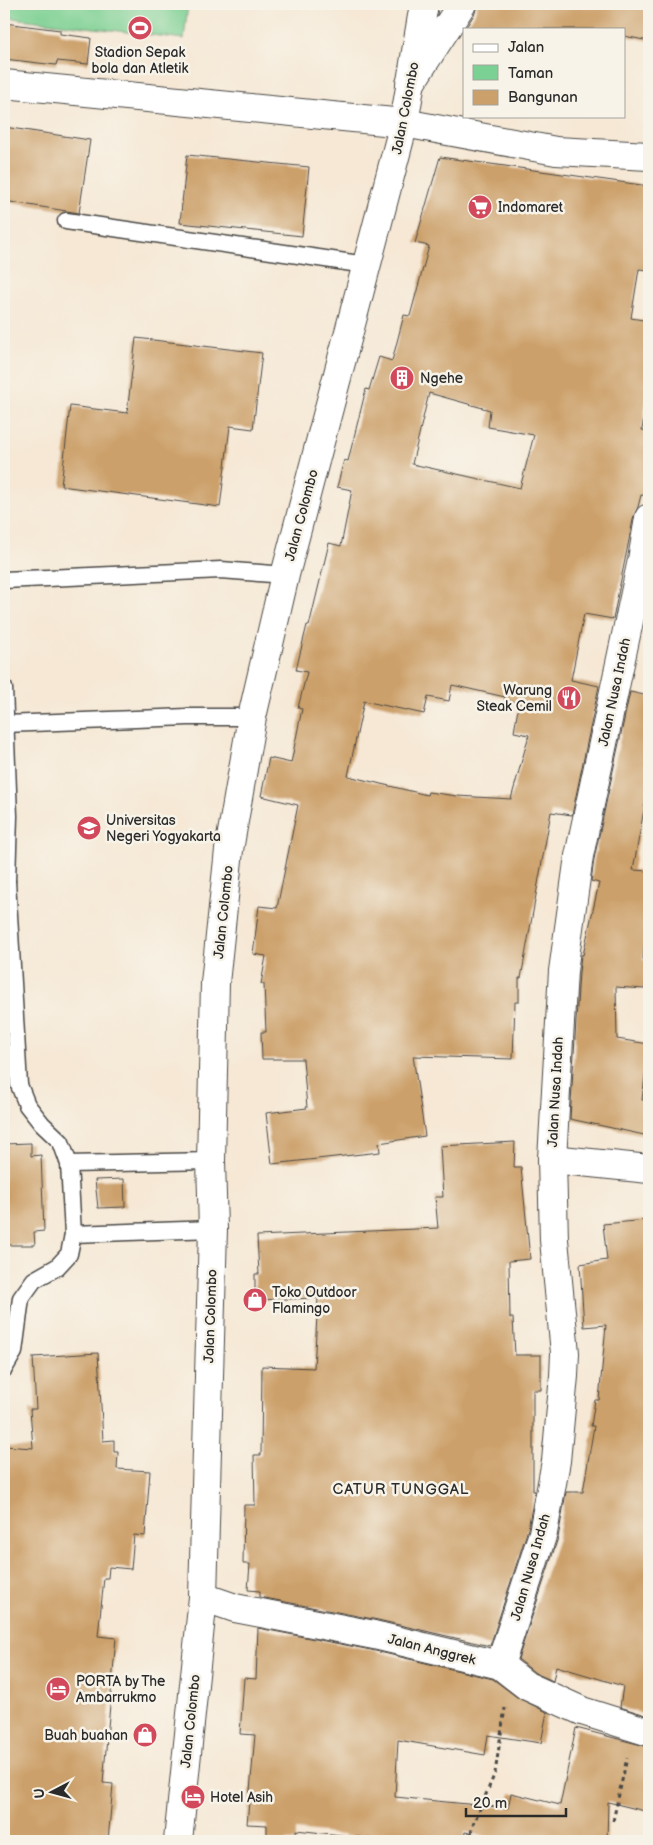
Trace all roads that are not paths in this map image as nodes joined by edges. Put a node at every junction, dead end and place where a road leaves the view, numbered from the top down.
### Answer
1 (424, 4) edge
2 (462, 4) edge
3 (4, 84) edge
4 (410, 84) junction
5 (404, 123) junction
6 (649, 156) edge
7 (66, 221) dead end
8 (366, 265) junction
9 (648, 528) edge
10 (285, 575) junction
11 (4, 580) edge
12 (4, 688) edge
13 (252, 717) junction
14 (5, 724) edge
15 (6, 881) edge
16 (552, 1159) junction
17 (211, 1161) junction
18 (69, 1164) junction
19 (649, 1169) edge
20 (213, 1229) junction
21 (73, 1234) junction
22 (4, 1369) edge
23 (203, 1597) junction
24 (506, 1670) junction
25 (642, 1730) edge
26 (178, 1841) edge

1 - 4 street, Jalan Colombo
2 - 4 street
3 - 5 street
4 - 5 street, Jalan Colombo
5 - 6 street
5 - 8 street, Jalan Colombo
7 - 8 lane
8 - 10 street, Jalan Colombo
9 - 16 street, Jalan Nusa Indah
10 - 11 lane
10 - 13 street, Jalan Colombo
12 - 14 lane
13 - 14 lane
13 - 17 street, Jalan Colombo
14 - 15 lane
15 - 18 lane
16 - 19 street
16 - 24 street, Jalan Nusa Indah
17 - 18 lane
17 - 20 street, Jalan Colombo
18 - 21 lane
20 - 21 lane
20 - 23 street, Jalan Colombo
21 - 22 lane
23 - 24 street, Jalan Anggrek
23 - 26 street, Jalan Colombo
24 - 25 street, Jalan Anggrek

